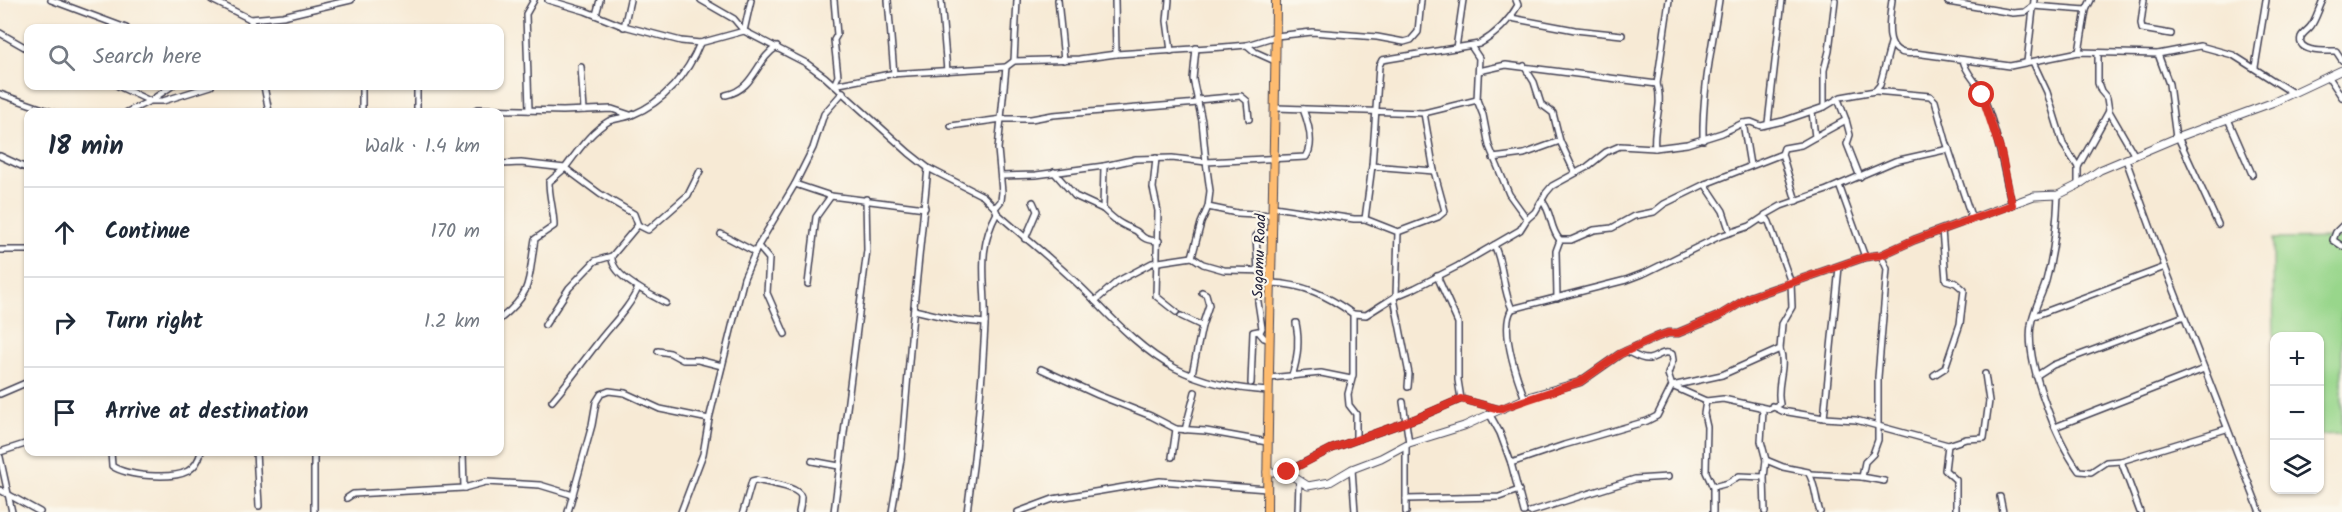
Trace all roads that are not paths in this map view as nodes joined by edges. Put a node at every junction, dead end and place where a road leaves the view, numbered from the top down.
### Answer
1 (51, 0) edge
2 (212, 0) edge
3 (351, 0) edge
4 (534, 0) edge
5 (548, 0) edge
6 (600, 0) edge
7 (630, 0) edge
8 (701, 0) edge
9 (750, 0) edge
10 (834, 0) edge
11 (888, 0) edge
12 (941, 0) edge
13 (1017, 0) edge
14 (1058, 0) edge
15 (1115, 0) edge
16 (1169, 0) edge
17 (1276, 0) edge
18 (1421, 0) edge
19 (1463, 0) edge
20 (1508, 0) edge
21 (1670, 0) edge
22 (1719, 0) edge
23 (1782, 0) edge
24 (1835, 0) edge
25 (1892, 0) edge
26 (1949, 0) edge
27 (2091, 0) edge
28 (2144, 0) edge
29 (2266, 0) edge
30 (2323, 0) edge
31 (1516, 1) edge
32 (323, 3) edge
33 (2034, 3) edge
34 (2086, 10) junction
35 (2025, 12) junction
36 (596, 15) junction
37 (2031, 15) junction
38 (1511, 18) junction
39 (250, 19) junction
40 (115, 24) edge
41 (252, 24) edge
42 (624, 27) junction
43 (744, 31) junction
44 (0, 33) edge
45 (2171, 34) dead end
46 (1622, 35) dead end
47 (1276, 36) junction
48 (700, 42) junction
49 (1891, 43) junction
50 (1247, 45) junction
51 (1471, 46) junction
52 (24, 47) edge
53 (777, 47) junction
54 (1196, 48) junction
55 (1456, 48) junction
56 (1171, 51) junction
57 (2079, 52) junction
58 (2098, 53) junction
59 (1116, 54) junction
60 (2158, 54) junction
61 (1064, 60) junction
62 (1963, 60) junction
63 (2342, 60) edge
64 (1014, 61) junction
65 (1275, 61) junction
66 (2030, 62) junction
67 (1524, 66) junction
68 (581, 67) dead end
69 (1006, 67) junction
70 (2255, 67) junction
71 (1479, 70) junction
72 (2342, 70) edge
73 (947, 71) junction
74 (894, 74) junction
75 (2328, 76) junction
76 (1657, 84) junction
77 (834, 85) junction
78 (127, 90) edge
79 (166, 90) edge
80 (199, 90) edge
81 (265, 90) edge
82 (362, 90) edge
83 (417, 90) edge
84 (1875, 91) junction
85 (843, 92) junction
86 (2293, 93) junction
87 (0, 94) edge
88 (726, 95) dead end
89 (2342, 97) edge
90 (1838, 99) junction
91 (1477, 100) junction
92 (150, 101) junction
93 (1198, 101) junction
94 (1824, 107) junction
95 (40, 108) edge
96 (135, 108) edge
97 (268, 108) edge
98 (362, 108) edge
99 (417, 108) edge
100 (1276, 108) junction
101 (1303, 109) junction
102 (504, 110) edge
103 (529, 110) junction
104 (584, 110) junction
105 (1376, 110) junction
106 (2109, 111) junction
107 (1812, 112) junction
108 (1424, 113) junction
109 (632, 115) junction
110 (1002, 119) junction
111 (1249, 119) dead end
112 (2228, 119) junction
113 (1846, 120) junction
114 (1743, 123) junction
115 (1768, 123) junction
116 (951, 126) dead end
117 (1815, 137) junction
118 (2177, 137) junction
119 (1703, 140) junction
120 (1560, 141) junction
121 (1654, 148) junction
122 (1949, 149) junction
123 (1782, 154) junction
124 (0, 156) edge
125 (2135, 156) junction
126 (1275, 157) junction
127 (1156, 158) junction
128 (1493, 158) junction
129 (2126, 160) junction
130 (1206, 162) junction
131 (504, 164) edge
132 (1750, 165) junction
133 (1104, 166) junction
134 (1372, 166) junction
135 (24, 167) edge
136 (2078, 167) junction
137 (565, 168) junction
138 (928, 168) junction
139 (700, 171) dead end
140 (1434, 171) junction
141 (1054, 172) junction
142 (1575, 173) junction
143 (2252, 174) dead end
144 (1002, 176) junction
145 (1860, 177) junction
146 (795, 184) junction
147 (1705, 184) junction
148 (1839, 185) junction
149 (2078, 185) junction
150 (2058, 195) junction
151 (831, 196) junction
152 (866, 199) junction
153 (1796, 201) junction
154 (1033, 202) dead end
155 (1543, 202) junction
156 (2012, 205) junction
157 (1208, 207) junction
158 (925, 208) junction
159 (1103, 209) junction
160 (996, 210) junction
161 (1274, 211) junction
162 (1365, 219) junction
163 (1527, 219) junction
164 (1972, 219) junction
165 (1763, 221) junction
166 (2218, 224) dead end
167 (638, 225) junction
168 (2342, 226) edge
169 (1942, 230) junction
170 (1398, 232) junction
171 (1730, 232) junction
172 (721, 234) dead end
173 (1273, 234) junction
174 (1025, 239) junction
175 (1560, 240) junction
176 (1159, 241) junction
177 (1494, 245) junction
178 (2342, 246) edge
179 (757, 249) junction
180 (0, 250) edge
181 (24, 250) edge
182 (1158, 254) junction
183 (1881, 255) junction
184 (612, 256) junction
185 (1192, 257) junction
186 (1865, 257) junction
187 (1166, 262) junction
188 (1157, 263) junction
189 (1839, 267) junction
190 (2165, 267) junction
191 (1258, 271) junction
192 (1272, 271) junction
193 (1437, 276) junction
194 (1271, 283) junction
195 (1791, 283) junction
196 (808, 284) dead end
197 (638, 288) junction
198 (1202, 292) dead end
199 (1395, 297) junction
200 (1557, 298) junction
201 (1095, 301) junction
202 (1258, 302) dead end
203 (666, 303) dead end
204 (1512, 309) junction
205 (914, 310) junction
206 (1353, 314) junction
207 (504, 316) edge
208 (2034, 316) junction
209 (2184, 316) junction
210 (985, 323) junction
211 (1296, 323) dead end
212 (545, 325) dead end
213 (1202, 326) junction
214 (1260, 332) junction
215 (785, 334) dead end
216 (1270, 340) junction
217 (1780, 349) junction
218 (658, 351) dead end
219 (1626, 351) junction
220 (722, 366) junction
221 (1041, 369) dead end
222 (2204, 369) junction
223 (1192, 374) junction
224 (1985, 374) dead end
225 (1934, 375) dead end
226 (1292, 376) junction
227 (2036, 376) junction
228 (1269, 378) junction
229 (1351, 379) junction
230 (1251, 383) dead end
231 (24, 384) edge
232 (1672, 386) junction
233 (1408, 387) dead end
234 (1268, 391) junction
235 (1195, 392) dead end
236 (0, 394) edge
237 (1461, 399) junction
238 (1525, 399) junction
239 (552, 401) dead end
240 (1706, 401) junction
241 (1403, 402) dead end
242 (1772, 406) junction
243 (1760, 408) junction
244 (1499, 409) junction
245 (1490, 415) junction
246 (1824, 418) junction
247 (709, 419) junction
248 (1406, 421) junction
249 (1879, 425) junction
250 (2055, 427) junction
251 (1176, 429) junction
252 (2226, 429) junction
253 (1185, 430) junction
254 (1356, 440) junction
255 (1267, 442) junction
256 (24, 444) edge
257 (1407, 444) junction
258 (1948, 445) junction
259 (0, 452) edge
260 (111, 456) edge
261 (200, 456) edge
262 (256, 456) edge
263 (314, 456) edge
264 (463, 456) edge
265 (0, 457) edge
266 (1172, 457) dead end
267 (1766, 460) junction
268 (812, 461) dead end
269 (2121, 461) junction
270 (1511, 464) junction
271 (839, 466) junction
272 (1352, 470) junction
273 (1267, 471) junction
274 (1287, 472) junction
275 (1810, 474) junction
276 (1668, 477) dead end
277 (1764, 477) junction
278 (1862, 477) junction
279 (1299, 481) junction
280 (1884, 481) dead end
281 (1713, 487) junction
282 (464, 488) junction
283 (1267, 489) junction
284 (0, 490) edge
285 (1519, 490) junction
286 (7, 494) junction
287 (573, 495) junction
288 (2000, 497) dead end
289 (347, 498) dead end
290 (1406, 499) junction
291 (259, 506) dead end
292 (12, 512) edge
293 (40, 512) edge
294 (314, 512) edge
295 (568, 512) edge
296 (681, 512) edge
297 (742, 512) edge
298 (799, 512) edge
299 (834, 512) edge
300 (892, 512) edge
301 (968, 512) edge
302 (1018, 512) edge
303 (1267, 512) edge
304 (1298, 512) edge
305 (1355, 512) edge
306 (1406, 512) edge
307 (1524, 512) edge
308 (1530, 512) edge
309 (1713, 512) edge
310 (1765, 512) edge
311 (1820, 512) edge
312 (1956, 512) edge
313 (2003, 512) edge
314 (2140, 512) edge
315 (2260, 512) edge

1 - 40 street
2 - 39 street
3 - 32 street
4 - 103 street
5 - 36 street
6 - 36 street
7 - 42 street
8 - 43 street
9 - 43 street
10 - 77 street
11 - 74 street
12 - 73 street
13 - 64 street
14 - 61 street
15 - 59 street
16 - 56 street
17 - 47 highway, Sagamu Road
18 - 47 street
19 - 55 street
20 - 31 street
21 - 76 street
22 - 119 street
23 - 115 street
24 - 94 street
25 - 49 street
26 - 35 street
27 - 34 street
28 - 45 street
29 - 70 street
30 - 63 street
31 - 38 street
32 - 39 street
33 - 34 street
33 - 35 street
33 - 37 street
34 - 57 street
35 - 37 street
36 - 42 street
37 - 66 street
38 - 46 street
38 - 51 street
39 - 41 street
42 - 48 street
43 - 48 street
43 - 53 street
44 - 52 street
47 - 50 street
47 - 65 highway, Sagamu Road
48 - 109 street
49 - 62 street
49 - 84 street
50 - 54 street
50 - 65 street
51 - 55 street
51 - 71 street
53 - 77 street
53 - 88 street
54 - 56 street
54 - 93 street
55 - 105 street
56 - 59 street
57 - 58 street
57 - 66 street
58 - 60 street
58 - 106 street
59 - 61 street
60 - 70 street
60 - 118 street
61 - 64 street
62 - 66 street
62 - 156 street
64 - 69 street
65 - 100 highway, Sagamu Road
66 - 136 street
67 - 71 street
67 - 76 street
67 - 120 street
68 - 104 street
69 - 73 street
69 - 110 street
70 - 86 street
71 - 91 street
72 - 75 street
73 - 74 street
74 - 77 street
75 - 86 street
75 - 89 street
76 - 121 street
77 - 85 street
78 - 92 street
79 - 92 street
80 - 92 street
81 - 97 street
82 - 98 street
83 - 99 street
84 - 90 street
84 - 122 street
85 - 138 street
85 - 146 street
86 - 112 street
87 - 95 street
90 - 94 street
90 - 113 street
91 - 108 street
91 - 128 street
92 - 96 street
93 - 110 street
93 - 111 street
93 - 130 street
94 - 107 street
100 - 101 street
100 - 126 highway, Sagamu Road
101 - 105 street
101 - 126 street
102 - 103 street
103 - 104 street
104 - 109 street
105 - 108 street
105 - 134 street
106 - 125 street
106 - 136 street
107 - 115 street
107 - 117 street
108 - 140 street
109 - 137 street
110 - 116 street
110 - 144 street
112 - 118 street
112 - 143 street
113 - 117 street
113 - 145 street
114 - 115 street
114 - 119 street
114 - 132 street
117 - 123 street
118 - 125 street
118 - 166 street
119 - 121 street
120 - 128 street
120 - 142 street
121 - 142 street
122 - 145 street
122 - 164 street
123 - 132 street
123 - 153 street
124 - 135 street
125 - 129 street
126 - 130 street
126 - 161 highway, Sagamu Road
127 - 130 street
127 - 133 street
127 - 176 street
128 - 163 street
129 - 149 street
129 - 190 street
130 - 157 street
131 - 137 street
132 - 147 street
133 - 141 street
133 - 159 street
134 - 140 street
134 - 162 street
136 - 149 street
137 - 167 street
137 - 207 street
138 - 158 street
138 - 160 street
139 - 167 street
140 - 170 street
141 - 144 street
141 - 159 street
142 - 155 street
144 - 160 street
145 - 148 street
146 - 151 street
146 - 179 street
147 - 171 street
147 - 175 street
148 - 153 street
148 - 186 street
149 - 150 street
150 - 156 street
150 - 208 street
151 - 152 street
151 - 196 street
152 - 158 street
152 - 271 street
153 - 165 street
154 - 174 street
155 - 163 street
155 - 175 street
156 - 164 street
157 - 161 street
157 - 185 street
158 - 205 street
159 - 176 street
160 - 174 street
160 - 210 street
161 - 162 street
161 - 173 highway, Sagamu Road
162 - 170 street
163 - 177 street
164 - 169 street
165 - 171 street
165 - 195 street
167 - 184 street
168 - 178 street
169 - 183 street
169 - 225 street
170 - 199 street
171 - 200 street
172 - 179 street
173 - 191 street
173 - 192 highway, Sagamu Road
174 - 201 street
175 - 200 street
176 - 182 street
177 - 193 street
177 - 204 street
179 - 215 street
179 - 220 street
180 - 181 street
182 - 187 street
182 - 188 street
183 - 186 street
183 - 249 street
184 - 197 street
184 - 212 street
185 - 187 street
185 - 191 street
186 - 189 street
187 - 188 street
188 - 201 street
188 - 213 street
189 - 195 street
189 - 246 street
190 - 208 street
190 - 209 street
191 - 192 street
192 - 194 highway, Sagamu Road
193 - 199 street
193 - 237 street
194 - 206 street
194 - 216 highway, Sagamu Road
195 - 217 street
195 - 219 street
197 - 203 street
197 - 239 street
198 - 213 street
199 - 206 street
199 - 233 street
200 - 204 street
201 - 223 street
202 - 214 street
204 - 238 street
205 - 210 street
205 - 300 street
206 - 229 street
208 - 227 street
209 - 222 street
209 - 227 street
210 - 301 street
211 - 226 street
213 - 223 street
214 - 216 street
214 - 230 street
216 - 228 highway, Sagamu Road
217 - 232 street
217 - 242 street
218 - 220 street
219 - 232 street
219 - 238 street
220 - 247 street
221 - 251 street
222 - 250 street
222 - 252 street
223 - 234 street
224 - 258 street
226 - 228 street
226 - 229 street
227 - 250 street
228 - 234 highway, Sagamu Road
229 - 254 street
231 - 236 street
232 - 240 street
232 - 270 street
234 - 255 highway, Sagamu Road
235 - 253 street
237 - 244 street
237 - 248 street
238 - 244 street
240 - 243 street
240 - 281 street
241 - 248 street
242 - 243 street
242 - 246 street
243 - 267 street
244 - 245 street
245 - 257 street
245 - 270 street
246 - 249 street
247 - 287 street
247 - 296 street
248 - 254 street
248 - 257 street
249 - 258 street
249 - 278 street
250 - 269 street
251 - 253 street
251 - 266 street
252 - 269 street
252 - 315 street
253 - 255 street
254 - 274 street
255 - 273 highway, Sagamu Road
256 - 259 street
257 - 272 street
257 - 290 street
258 - 312 street
260 - 261 street
262 - 291 street
263 - 294 street
264 - 282 street
265 - 286 street
267 - 275 street
267 - 277 street
268 - 271 street
269 - 314 street
270 - 285 street
271 - 299 street
272 - 279 street
272 - 305 street
273 - 274 street
273 - 283 highway, Sagamu Road
274 - 279 street
275 - 278 street
275 - 311 street
276 - 308 street
277 - 281 street
277 - 310 street
278 - 280 street
279 - 304 street
281 - 309 street
282 - 287 street
282 - 289 street
283 - 302 street
283 - 303 highway, Sagamu Road
284 - 286 street
285 - 290 street
285 - 307 street
286 - 292 street
286 - 293 street
287 - 295 street
288 - 313 street
290 - 306 street
297 - 298 street

